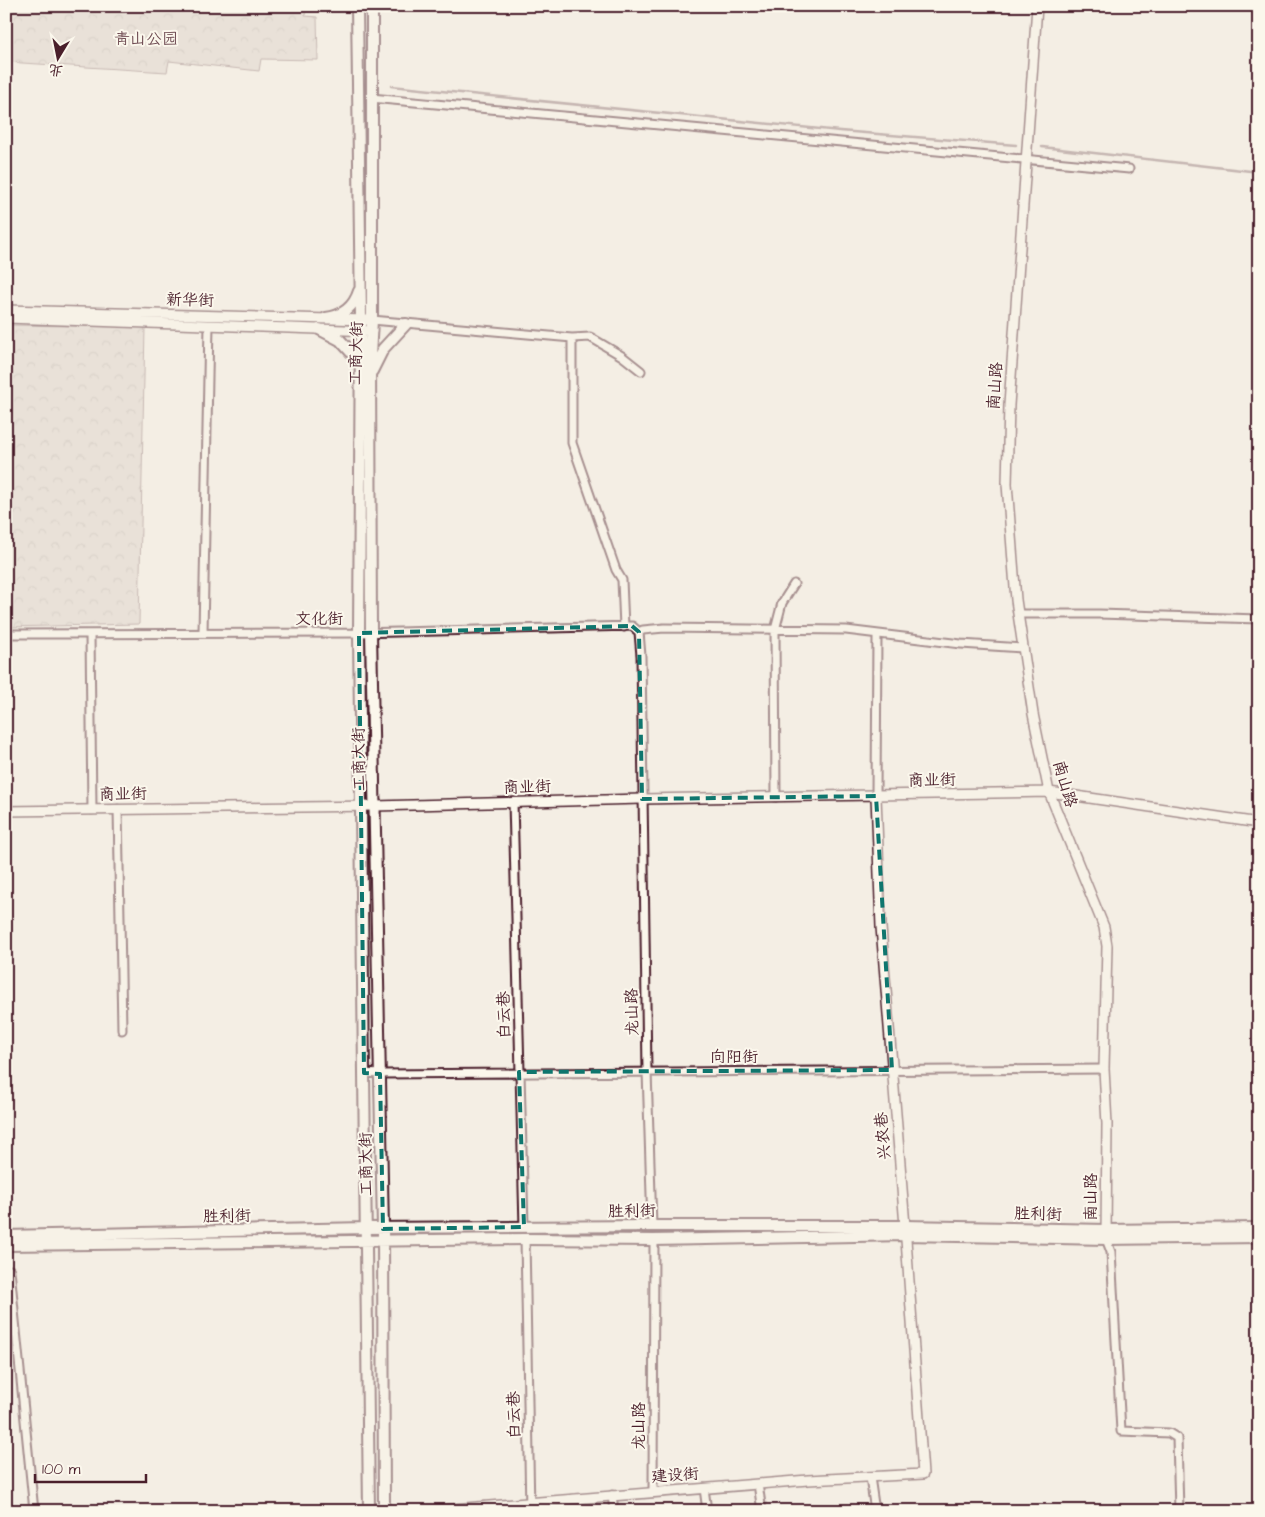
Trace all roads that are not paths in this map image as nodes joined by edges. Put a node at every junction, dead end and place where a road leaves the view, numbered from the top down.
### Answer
1 (357, 6) edge
2 (372, 6) edge
3 (1036, 6) edge
4 (371, 98) junction
5 (1027, 159) junction
6 (1128, 169) dead end
7 (360, 285) junction
8 (6, 310) edge
9 (6, 318) edge
10 (326, 318) junction
11 (361, 319) junction
12 (372, 320) junction
13 (406, 324) junction
14 (209, 326) junction
15 (320, 329) junction
16 (360, 331) junction
17 (372, 331) junction
18 (572, 338) junction
19 (359, 361) junction
20 (641, 371) dead end
21 (370, 376) junction
22 (794, 584) dead end
23 (1018, 614) junction
24 (1259, 619) edge
25 (624, 626) junction
26 (775, 630) junction
27 (371, 632) junction
28 (638, 632) junction
29 (359, 633) junction
30 (6, 634) edge
31 (90, 634) junction
32 (203, 634) junction
33 (877, 634) junction
34 (1023, 648) junction
35 (1049, 792) junction
36 (876, 796) junction
37 (776, 797) junction
38 (642, 799) junction
39 (513, 802) junction
40 (361, 806) junction
41 (375, 806) junction
42 (118, 809) junction
43 (92, 810) junction
44 (6, 812) edge
45 (1259, 823) edge
46 (122, 1030) dead end
47 (1104, 1069) junction
48 (892, 1070) junction
49 (364, 1072) junction
50 (519, 1072) junction
51 (647, 1072) junction
52 (380, 1074) junction
53 (652, 1226) junction
54 (366, 1228) junction
55 (383, 1228) junction
56 (524, 1228) junction
57 (1259, 1228) edge
58 (905, 1230) junction
59 (1106, 1234) junction
60 (6, 1236) edge
61 (1259, 1238) edge
62 (525, 1239) junction
63 (365, 1240) junction
64 (654, 1240) junction
65 (382, 1241) junction
66 (6, 1245) edge
67 (10, 1270) dead end
68 (923, 1474) joint
69 (870, 1476) junction
70 (758, 1484) junction
71 (704, 1488) junction
72 (653, 1492) junction
73 (612, 1495) junction
74 (530, 1506) edge
75 (34, 1511) edge
76 (369, 1511) edge
77 (384, 1511) edge
78 (429, 1511) edge
79 (614, 1511) edge
80 (707, 1511) edge
81 (762, 1511) edge
82 (875, 1511) edge
83 (1179, 1511) edge

1 - 7 main road, 工商大街
2 - 4 main road, 工商大街
3 - 5 street, 南山路
4 - 5 street
4 - 12 main road, 工商大街
5 - 6 street
5 - 23 street, 南山路
7 - 10 main road
7 - 11 main road, 工商大街
8 - 10 street, 新华街
9 - 14 street, 新华街
10 - 11 street, 新华街
11 - 12 street, 新华街
11 - 16 main road, 工商大街
12 - 13 street
12 - 17 main road, 工商大街
13 - 18 street
13 - 21 main road
14 - 15 street, 新华街
14 - 32 street
15 - 16 street, 新华街
15 - 19 main road
16 - 17 street, 新华街
16 - 19 main road, 工商大街
17 - 21 main road, 工商大街
18 - 20 street
18 - 25 street
19 - 29 main road, 工商大街
21 - 27 main road, 工商大街
22 - 26 street
23 - 24 street
23 - 34 street, 南山路
25 - 27 street, 文化街
25 - 28 street, 文化街
26 - 28 street
26 - 33 street
26 - 37 street
27 - 29 street, 文化街
27 - 41 main road, 工商大街
28 - 38 street, 龙山路
29 - 32 street, 文化街
29 - 40 main road, 工商大街
30 - 31 street, 文化街
31 - 32 street, 文化街
31 - 43 street
33 - 34 street
33 - 36 street
34 - 35 street, 南山路
35 - 36 street, 商业街
35 - 45 street, 商业街
35 - 47 street, 南山路
36 - 37 street, 商业街
36 - 48 street, 兴农巷
37 - 38 street, 商业街
38 - 39 street, 商业街
38 - 51 street, 龙山路
39 - 41 street, 商业街
39 - 50 street, 白云巷
40 - 41 street, 商业街
40 - 42 street, 商业街
40 - 49 main road, 工商大街
41 - 52 main road, 工商大街
42 - 43 street, 商业街
42 - 46 street
43 - 44 street, 商业街
47 - 48 street, 向阳街
47 - 59 street, 南山路
48 - 51 street, 向阳街
48 - 58 street, 兴农巷
49 - 52 street, 向阳街
49 - 54 main road, 工商大街
50 - 51 street, 向阳街
50 - 52 street, 向阳街
50 - 56 street, 白云巷
51 - 53 street, 龙山路
52 - 55 main road, 工商大街
53 - 56 main road, 胜利街
53 - 58 main road, 胜利街
54 - 55 main road, 胜利街
54 - 60 main road, 胜利街
54 - 63 main road, 工商大街
55 - 56 main road, 胜利街
55 - 65 main road, 工商大街
57 - 59 main road, 胜利街
58 - 59 main road, 胜利街
58 - 64 main road, 胜利街
58 - 68 street, 兴农巷
59 - 61 main road, 胜利街
59 - 83 street, 南山路
62 - 64 main road, 胜利街
62 - 65 main road, 胜利街
62 - 74 street, 白云巷
63 - 65 main road, 胜利街
63 - 66 main road, 胜利街
63 - 76 main road, 工商大街
64 - 72 street, 龙山路
65 - 77 main road, 工商大街
67 - 75 street
68 - 69 street, 建设街
69 - 70 street, 建设街
69 - 82 street
70 - 71 street, 建设街
70 - 81 street
71 - 72 street, 建设街
71 - 80 street
72 - 73 street, 建设街
73 - 74 street, 建设街
73 - 79 street
74 - 78 street, 建设街

